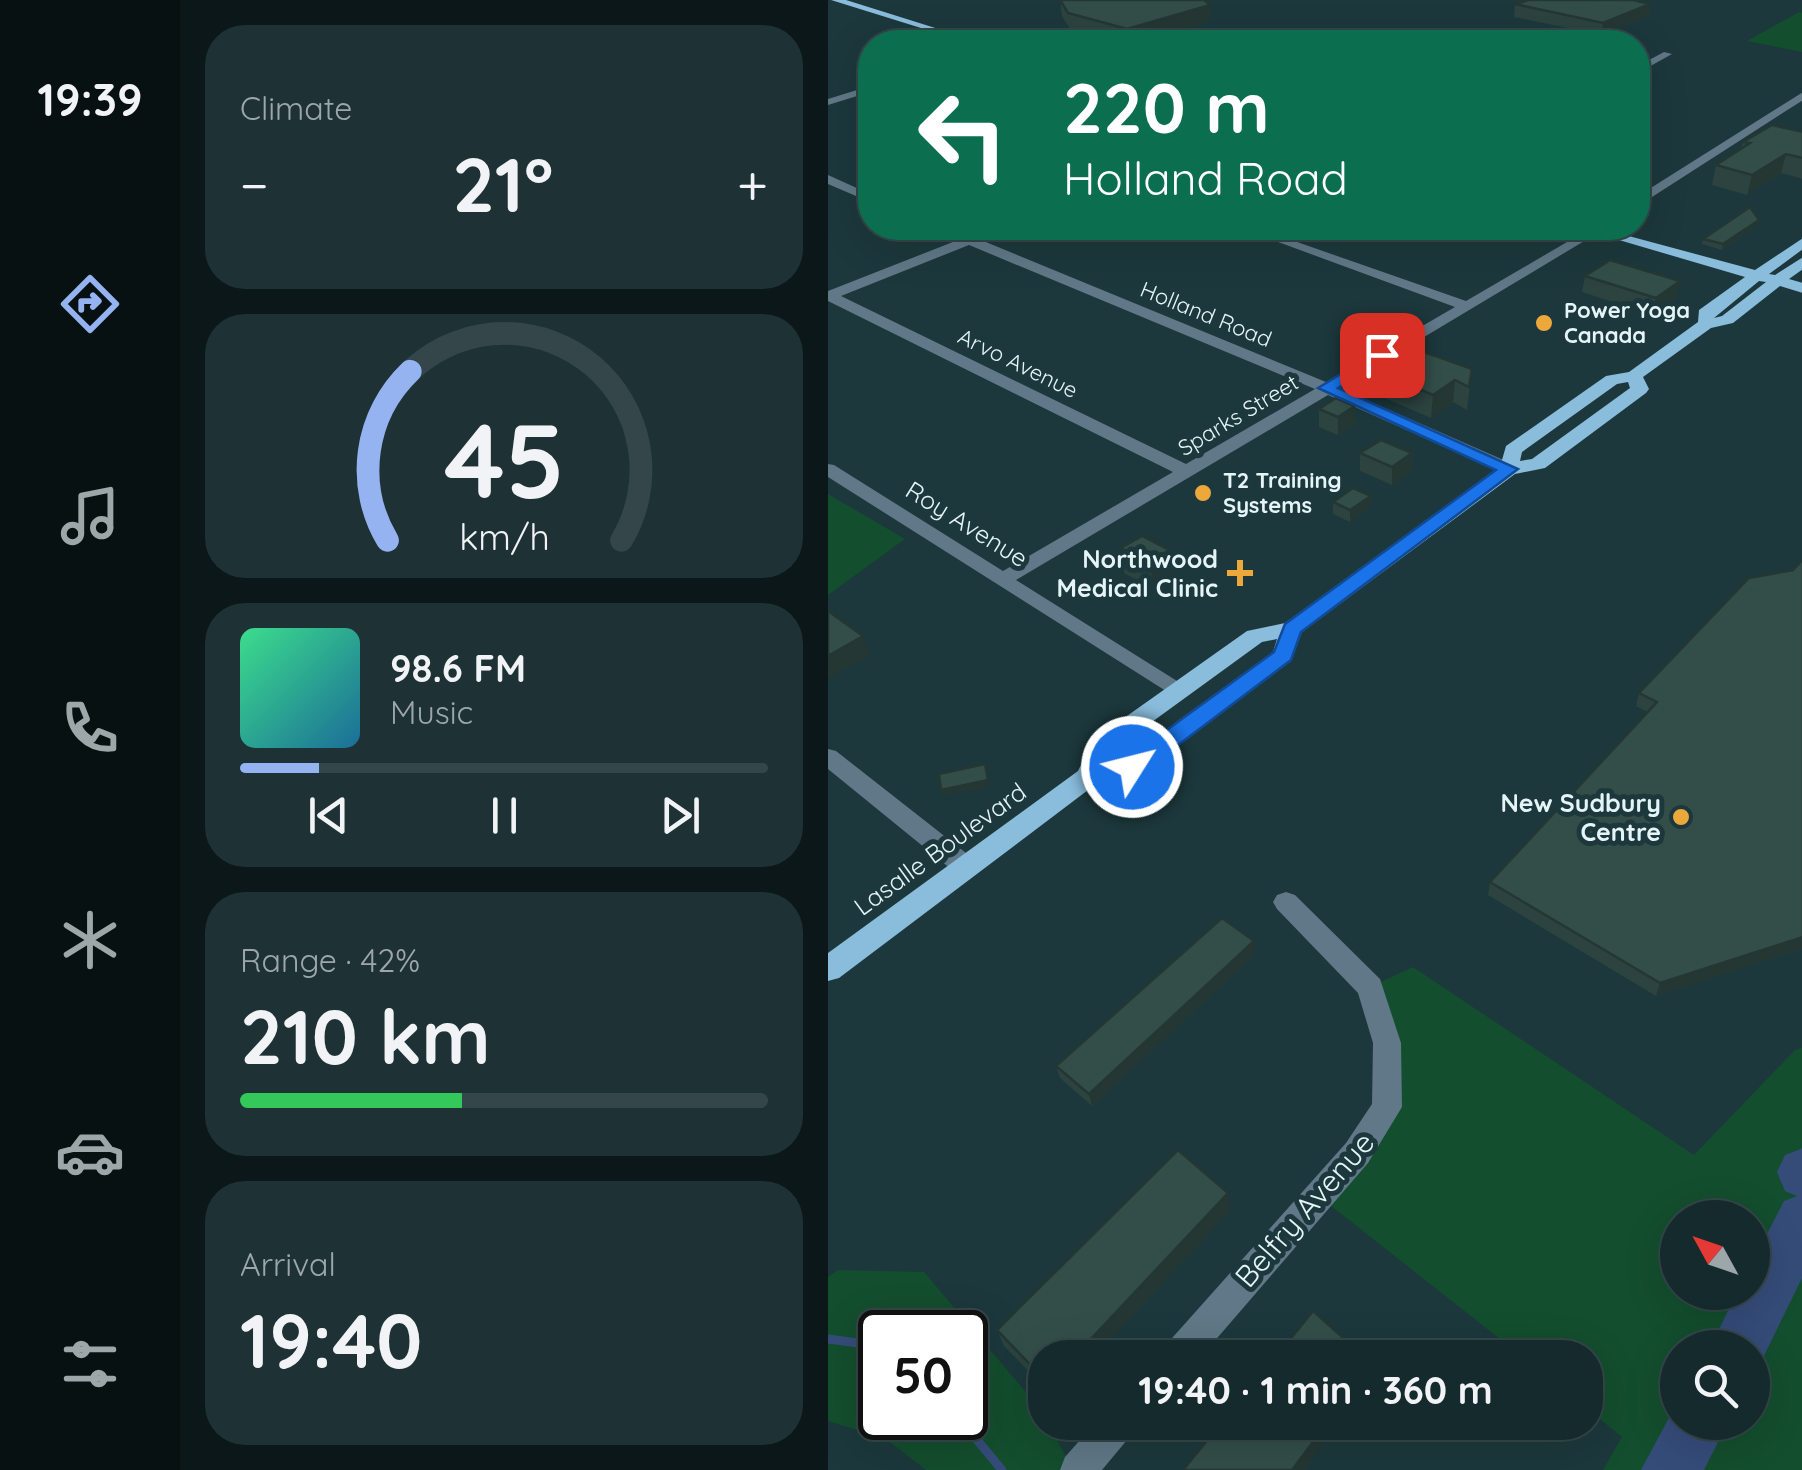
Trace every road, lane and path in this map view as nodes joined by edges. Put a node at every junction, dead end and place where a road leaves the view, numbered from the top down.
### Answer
1 (836, 0) edge
2 (935, 30) edge
3 (828, 38) edge
4 (828, 46) edge
5 (1668, 54) dead end
6 (1650, 64) edge
7 (858, 94) edge
8 (1802, 95) edge
9 (828, 102) edge
10 (828, 179) edge
11 (858, 193) edge
12 (1650, 194) edge
13 (968, 240) joint
14 (1280, 240) edge
15 (1574, 240) edge
16 (1632, 240) edge
17 (1802, 242) edge
18 (1802, 261) edge
19 (1763, 281) junction
20 (1802, 288) edge
21 (828, 296) edge
22 (1802, 298) edge
23 (1467, 306) junction
24 (1744, 307) junction
25 (1706, 324) junction
26 (1326, 388) junction
27 (828, 468) edge
28 (1509, 469) junction
29 (1188, 472) junction
30 (1004, 579) junction
31 (1292, 629) junction
32 (1177, 692) junction
33 (828, 757) edge
34 (1088, 777) junction
35 (966, 867) junction
36 (1286, 902) dead end
37 (828, 969) edge
38 (1193, 1340) edge
39 (1104, 1440) edge
40 (1078, 1470) edge

1 - 2 main road
3 - 4 street
5 - 6 street
7 - 9 street
8 - 12 street
10 - 11 street
13 - 21 street
13 - 26 street, Holland Road
14 - 23 street
15 - 23 street, Sparks Street
16 - 19 main road
17 - 19 main road, Lasalle Boulevard
18 - 19 main road, Lasalle Boulevard
19 - 20 main road
19 - 22 main road
19 - 24 main road, Lasalle Boulevard
19 - 25 main road, Lasalle Boulevard
21 - 29 street, Arvo Avenue
22 - 24 main road
23 - 26 street, Sparks Street
24 - 25 main road, Lasalle Boulevard
25 - 28 main road, Lasalle Boulevard
26 - 28 street, Holland Road
26 - 29 street, Sparks Street
27 - 30 street, Roy Avenue
28 - 31 main road, Lasalle Boulevard
29 - 30 street, Sparks Street
30 - 32 street, Roy Avenue
31 - 32 main road, Lasalle Boulevard
31 - 34 main road, Lasalle Boulevard
32 - 34 main road, Lasalle Boulevard
33 - 35 street
34 - 35 main road, Lasalle Boulevard
35 - 37 main road, Lasalle Boulevard
36 - 38 street, Belfry Avenue
39 - 40 street

